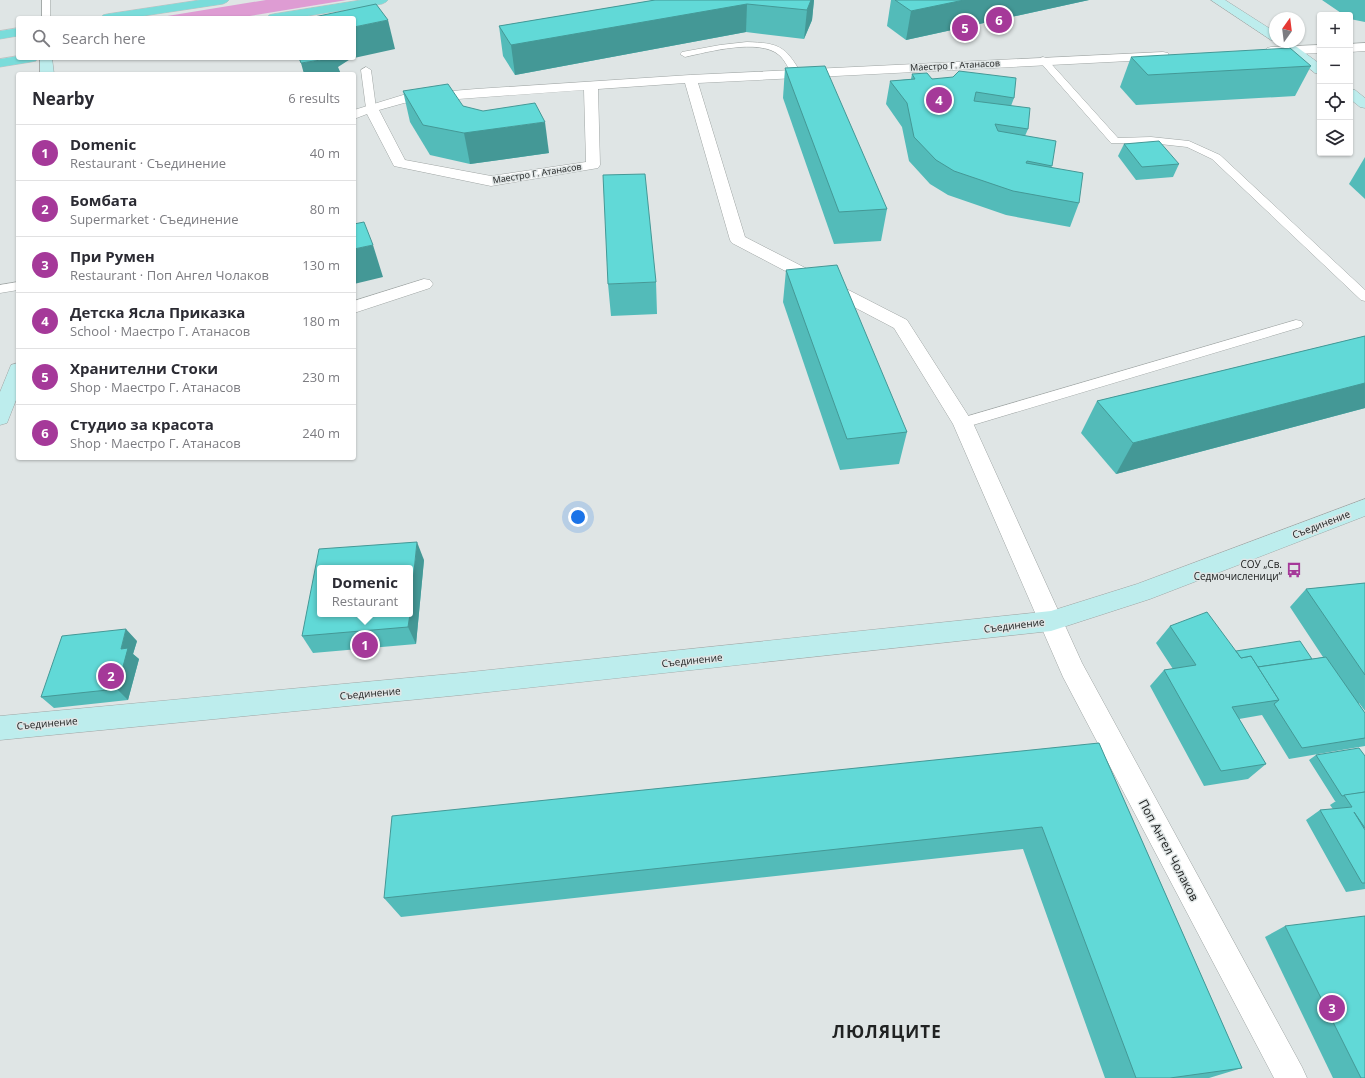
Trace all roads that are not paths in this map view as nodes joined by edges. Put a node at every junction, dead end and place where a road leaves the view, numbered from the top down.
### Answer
1 (46, 0) edge
2 (222, 0) edge
3 (382, 0) edge
4 (1217, 0) edge
5 (1246, 5) dead end
6 (46, 16) edge
7 (120, 16) edge
8 (285, 16) edge
9 (1269, 31) edge
10 (16, 32) edge
11 (1269, 32) edge
12 (0, 35) edge
13 (1365, 47) edge
14 (1291, 48) edge
15 (1353, 48) edge
16 (1317, 49) edge
17 (1294, 50) junction
18 (1258, 52) edge
19 (685, 54) edge
20 (1174, 55) edge
21 (19, 60) edge
22 (46, 60) edge
23 (1043, 60) junction
24 (0, 63) edge
25 (1317, 68) edge
26 (366, 70) dead end
27 (47, 72) edge
28 (796, 73) junction
29 (690, 79) junction
30 (591, 86) junction
31 (1353, 95) edge
32 (1365, 104) edge
33 (371, 108) junction
34 (356, 114) edge
35 (424, 284) dead end
36 (16, 286) edge
37 (0, 290) edge
38 (1365, 297) edge
39 (356, 305) edge
40 (1296, 324) dead end
41 (16, 374) edge
42 (0, 418) edge
43 (963, 423) junction
44 (1365, 507) edge
45 (1051, 621) junction
46 (0, 728) edge
47 (1292, 1078) edge

1 - 6 lane
2 - 7 main road
3 - 8 main road
4 - 11 street
5 - 9 street
10 - 12 main road
13 - 15 street
14 - 17 street
16 - 17 street
17 - 18 street
17 - 25 street
19 - 28 lane
20 - 23 street, Маестро Г. Атанасов
21 - 24 main road
22 - 27 street
23 - 28 street, Маестро Г. Атанасов
23 - 38 lane
26 - 33 lane
28 - 29 street, Маестро Г. Атанасов
29 - 30 street, Маестро Г. Атанасов
29 - 43 street, Поп Ангел Чолаков
30 - 33 street, Маестро Г. Атанасов
30 - 33 street, Маестро Г. Атанасов
31 - 32 street
33 - 34 street
35 - 39 street
36 - 37 lane
40 - 43 lane
41 - 42 street
43 - 45 street, Поп Ангел Чолаков
44 - 45 street, Съединение
45 - 46 street, Съединение
45 - 47 street, Поп Ангел Чолаков

